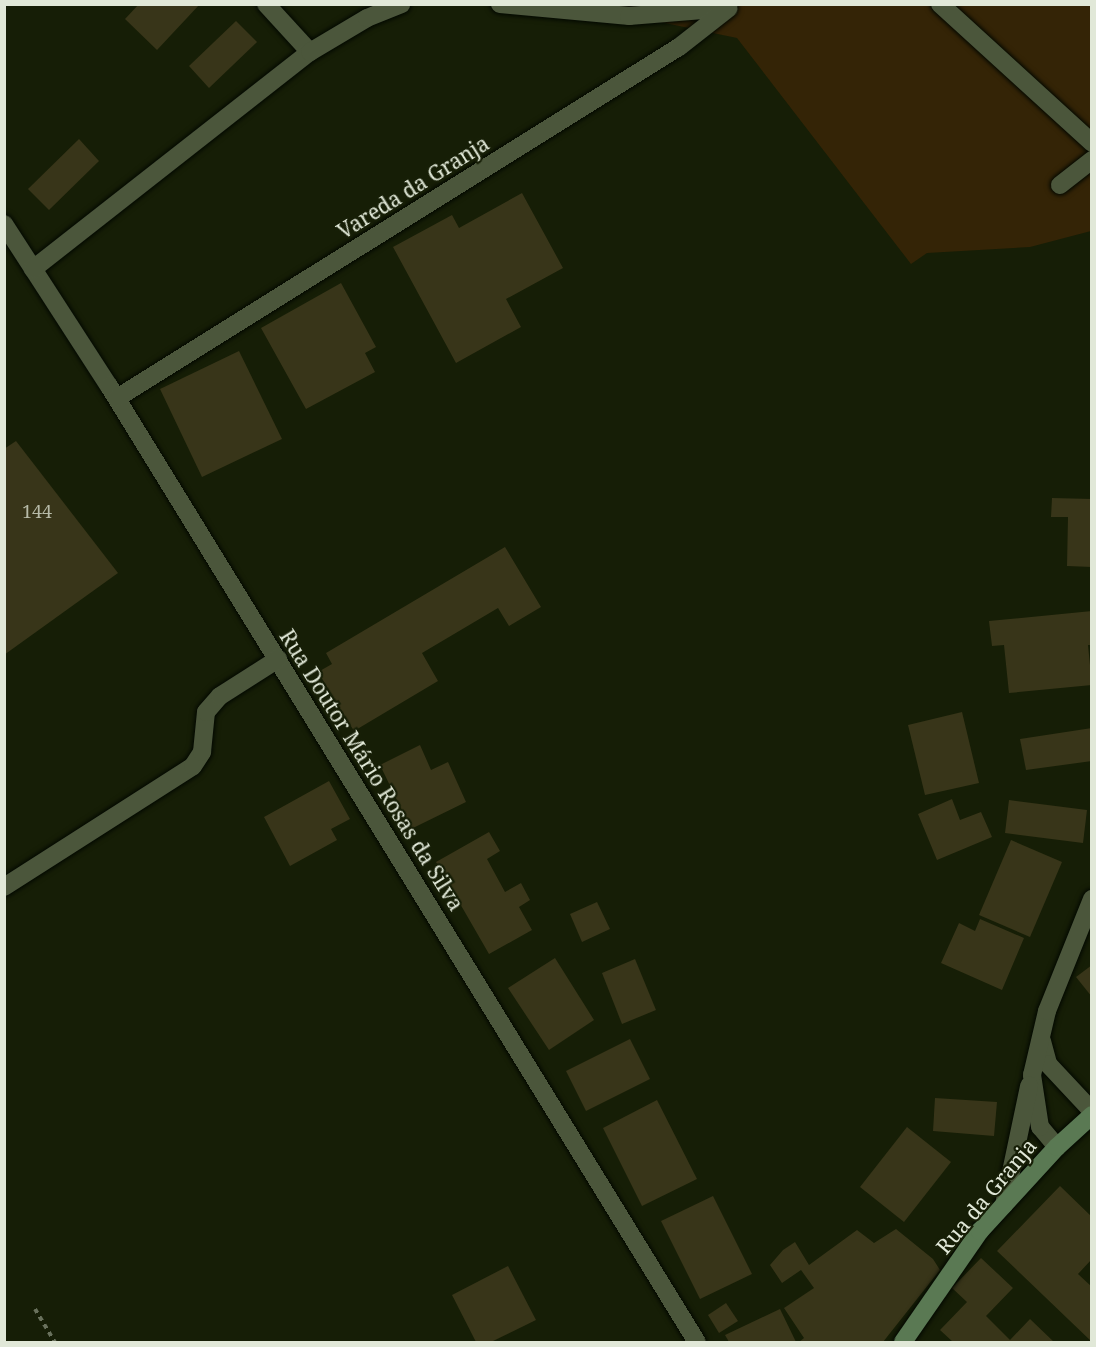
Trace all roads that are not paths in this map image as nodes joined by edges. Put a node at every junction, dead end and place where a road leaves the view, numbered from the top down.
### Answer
1 (266, 4) edge
2 (401, 4) edge
3 (500, 4) edge
4 (940, 4) edge
5 (731, 6) edge
6 (310, 52) junction
7 (1092, 142) edge
8 (1092, 160) edge
9 (1060, 185) dead end
10 (4, 224) edge
11 (33, 269) junction
12 (117, 398) junction
13 (278, 659) junction
14 (4, 887) edge
15 (1092, 899) edge
16 (1040, 1036) junction
17 (1032, 1075) junction
18 (1092, 1111) edge
19 (1092, 1115) edge
20 (1057, 1146) junction
21 (1004, 1205) junction
22 (697, 1342) edge
23 (903, 1342) edge

1 - 6 street
2 - 6 street
3 - 5 street
4 - 7 street
5 - 12 street, Vareda da Granja
6 - 11 street
8 - 9 street
10 - 11 street, Rua Doutor Mário Rosas da Silva
11 - 12 street, Rua Doutor Mário Rosas da Silva
12 - 13 street, Rua Doutor Mário Rosas da Silva
13 - 14 street
13 - 22 street, Rua Doutor Mário Rosas da Silva
15 - 16 street
16 - 17 street
16 - 18 street
17 - 20 street
17 - 21 street
19 - 20 street, Rua da Granja
20 - 21 street, Rua da Granja
21 - 23 street, Rua da Granja

